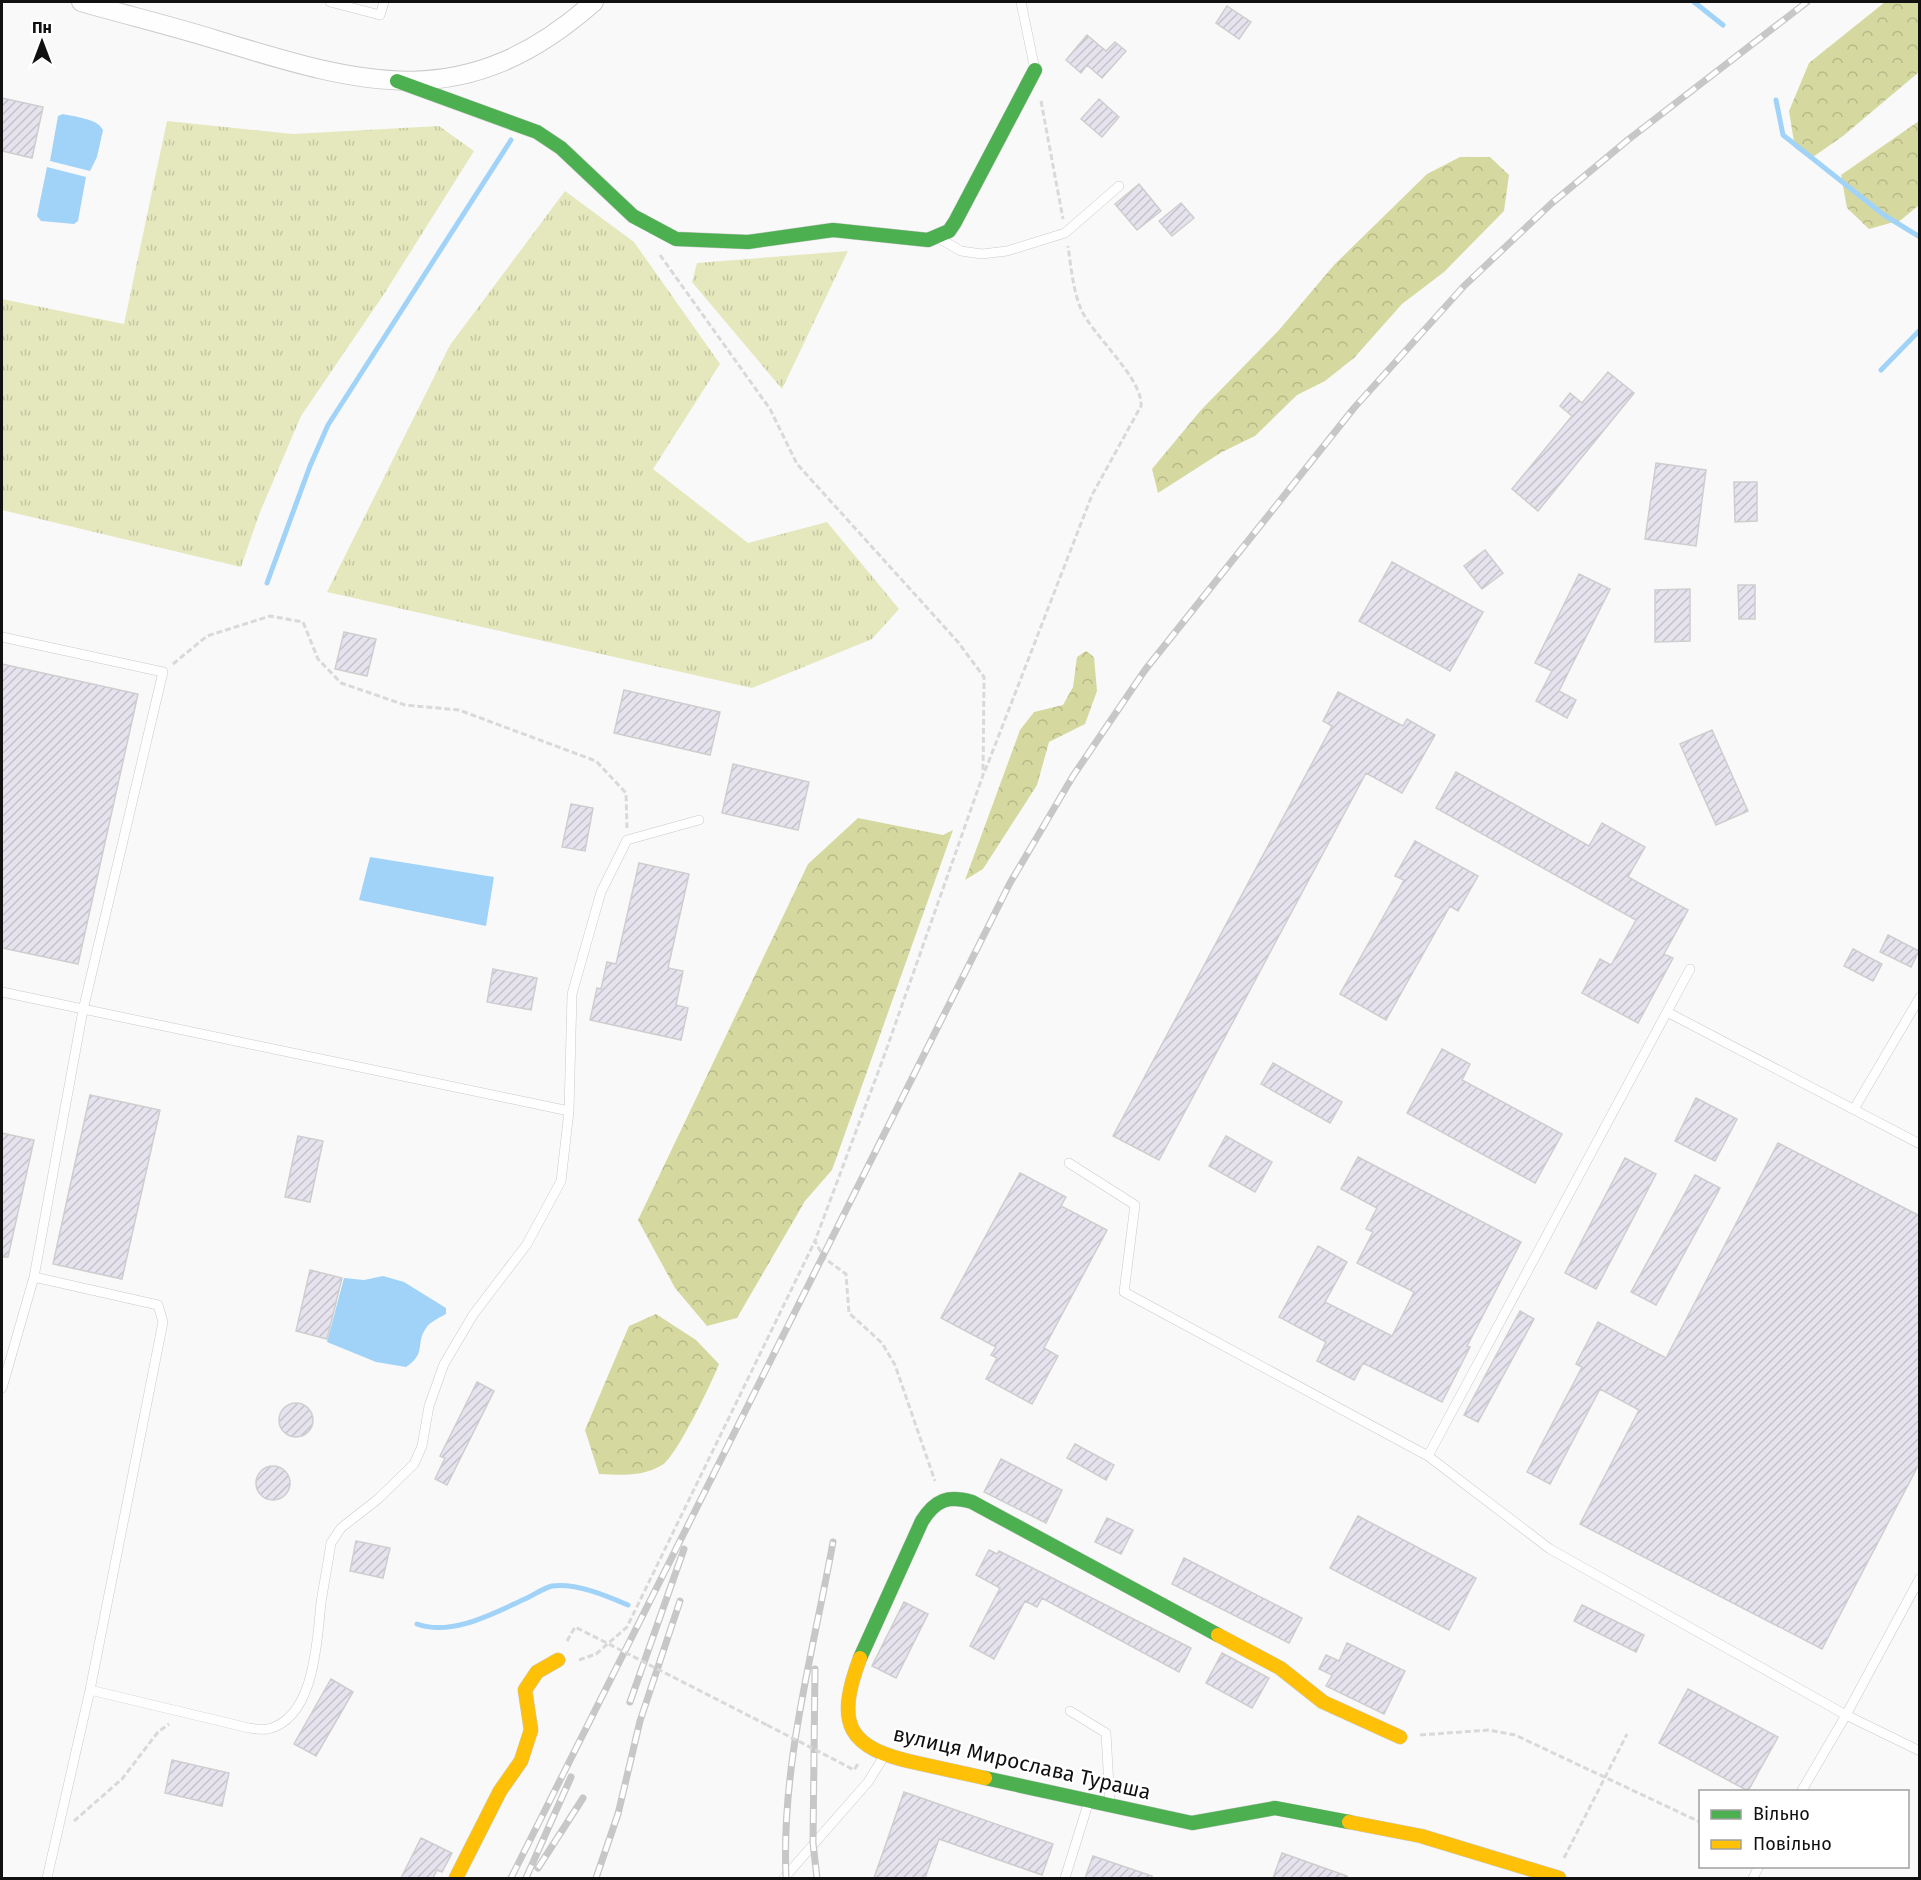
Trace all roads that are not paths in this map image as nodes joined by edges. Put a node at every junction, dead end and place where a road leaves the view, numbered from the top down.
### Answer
1 (81, 2) edge
2 (330, 2) edge
3 (384, 2) edge
4 (594, 2) edge
5 (1021, 2) edge
6 (1035, 70) joint
7 (397, 81) junction
8 (1119, 186) dead end
9 (938, 238) junction
10 (2, 637) edge
11 (699, 820) dead end
12 (1690, 969) dead end
13 (2, 992) edge
14 (1920, 997) edge
15 (83, 1010) junction
16 (1667, 1012) junction
17 (1854, 1108) junction
18 (569, 1111) junction
19 (1920, 1144) edge
20 (1069, 1163) dead end
21 (34, 1277) junction
22 (2, 1388) edge
23 (1428, 1456) junction
24 (1920, 1578) edge
25 (558, 1660) road end
26 (90, 1690) junction
27 (1070, 1711) dead end
28 (1846, 1715) junction
29 (1400, 1737) road end
30 (1920, 1751) edge
31 (884, 1756) junction
32 (1802, 1790) edge
33 (1089, 1801) junction
34 (1110, 1804) junction
35 (47, 1878) edge
36 (456, 1878) edge
37 (784, 1878) edge
38 (1065, 1878) edge
39 (1557, 1878) edge

1 - 7 street
2 - 3 lane
4 - 7 street
5 - 6 lane
6 - 9 street
7 - 9 street
8 - 9 lane
10 - 15 lane
11 - 18 lane
12 - 16 lane
13 - 15 lane
14 - 17 lane
15 - 18 lane
15 - 21 lane
16 - 17 lane
16 - 23 lane
17 - 19 lane
18 - 26 lane
20 - 23 lane
21 - 22 lane
21 - 26 lane
23 - 28 lane
24 - 28 lane
25 - 36 street
26 - 35 lane
27 - 34 lane
28 - 30 lane
28 - 32 lane
29 - 31 street, вулиця Мирослава Тураша
31 - 33 street, вулиця Мирослава Тураша
31 - 37 lane
33 - 34 street, вулиця Мирослава Тураша
33 - 38 lane
34 - 39 street, вулиця Мирослава Тураша

